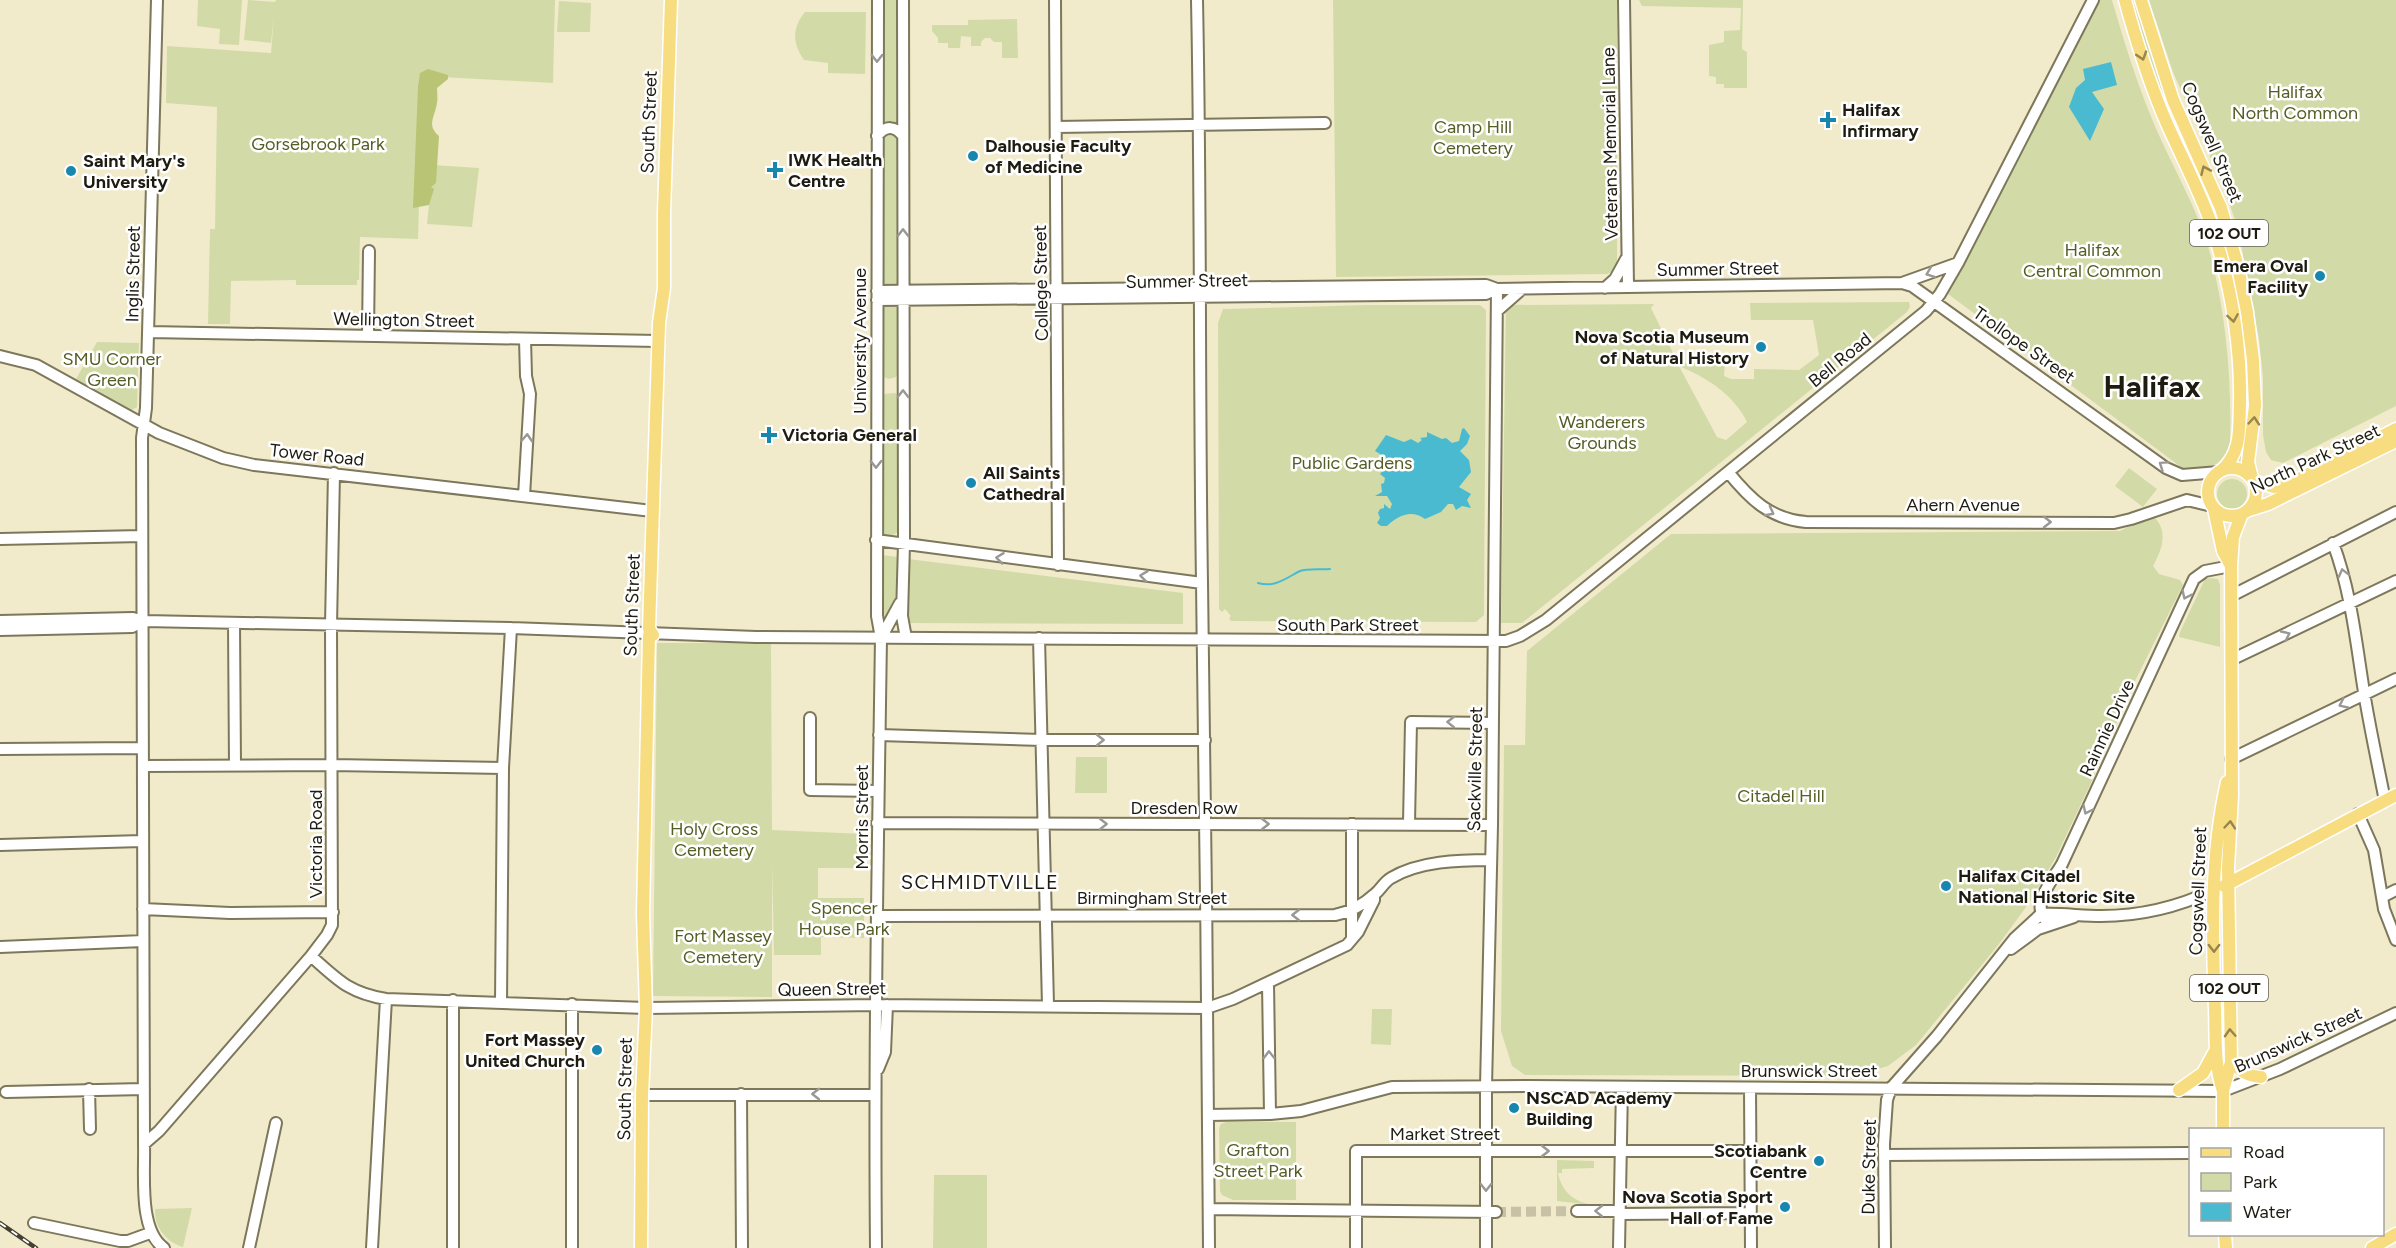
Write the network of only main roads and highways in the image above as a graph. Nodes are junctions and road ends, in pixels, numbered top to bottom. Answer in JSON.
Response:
{"nodes":[{"id":1,"x":671,"y":0,"type":"edge"},
{"id":2,"x":2125,"y":0,"type":"edge"},
{"id":3,"x":2141,"y":0,"type":"edge"},
{"id":4,"x":2396,"y":429,"type":"edge"},
{"id":5,"x":2396,"y":441,"type":"edge"},
{"id":6,"x":2220,"y":471,"type":"junction"},
{"id":7,"x":2254,"y":480,"type":"junction"},
{"id":8,"x":2213,"y":507,"type":"junction"},
{"id":9,"x":2245,"y":513,"type":"junction"},
{"id":10,"x":2231,"y":566,"type":"junction"},
{"id":11,"x":2230,"y":762,"type":"junction"},
{"id":12,"x":2390,"y":798,"type":"edge"},
{"id":13,"x":2228,"y":883,"type":"junction"},
{"id":14,"x":2214,"y":890,"type":"junction"},
{"id":15,"x":2216,"y":1047,"type":"junction"},
{"id":16,"x":2231,"y":1062,"type":"junction"},
{"id":17,"x":2261,"y":1077,"type":"road end"},
{"id":18,"x":2179,"y":1090,"type":"road end"},
{"id":19,"x":2223,"y":1090,"type":"junction"},
{"id":20,"x":2223,"y":1128,"type":"edge"},
{"id":21,"x":2396,"y":1234,"type":"edge"},
{"id":22,"x":641,"y":1248,"type":"edge"},
{"id":23,"x":2372,"y":1248,"type":"edge"}],
"edges":[{"from":1,"to":22,"type":"main road","name":"South Street"},
{"from":2,"to":6,"type":"main road","name":"Cogswell Street","one_way":true},
{"from":7,"to":3,"type":"main road","name":"Cogswell Street","number":"102 OUT","one_way":true},
{"from":4,"to":7,"type":"main road","name":"North Park Street"},
{"from":5,"to":9,"type":"main road","name":"North Park Street"},
{"from":6,"to":7,"type":"main road"},
{"from":6,"to":8,"type":"main road"},
{"from":7,"to":9,"type":"main road","number":"102 OUT"},
{"from":8,"to":9,"type":"main road"},
{"from":8,"to":10,"type":"main road","name":"Cogswell Street"},
{"from":9,"to":10,"type":"main road","name":"Cogswell Street","number":"102 OUT"},
{"from":10,"to":11,"type":"main road","name":"Cogswell Street","number":"102 OUT"},
{"from":13,"to":11,"type":"main road","name":"Cogswell Street","number":"102 OUT","one_way":true},
{"from":11,"to":14,"type":"main road","name":"Cogswell Street"},
{"from":12,"to":13,"type":"main road"},
{"from":13,"to":14,"type":"main road"},
{"from":16,"to":13,"type":"main road","name":"Cogswell Street","number":"102 OUT","one_way":true},
{"from":14,"to":15,"type":"main road","name":"Cogswell Street","one_way":true},
{"from":15,"to":18,"type":"main road"},
{"from":15,"to":19,"type":"main road","name":"Cogswell Street"},
{"from":16,"to":17,"type":"main road"},
{"from":16,"to":19,"type":"main road","name":"Cogswell Street","number":"102 OUT"},
{"from":19,"to":20,"type":"main road","name":"Cogswell Street","number":"102 OUT"},
{"from":21,"to":23,"type":"main road"}]}
